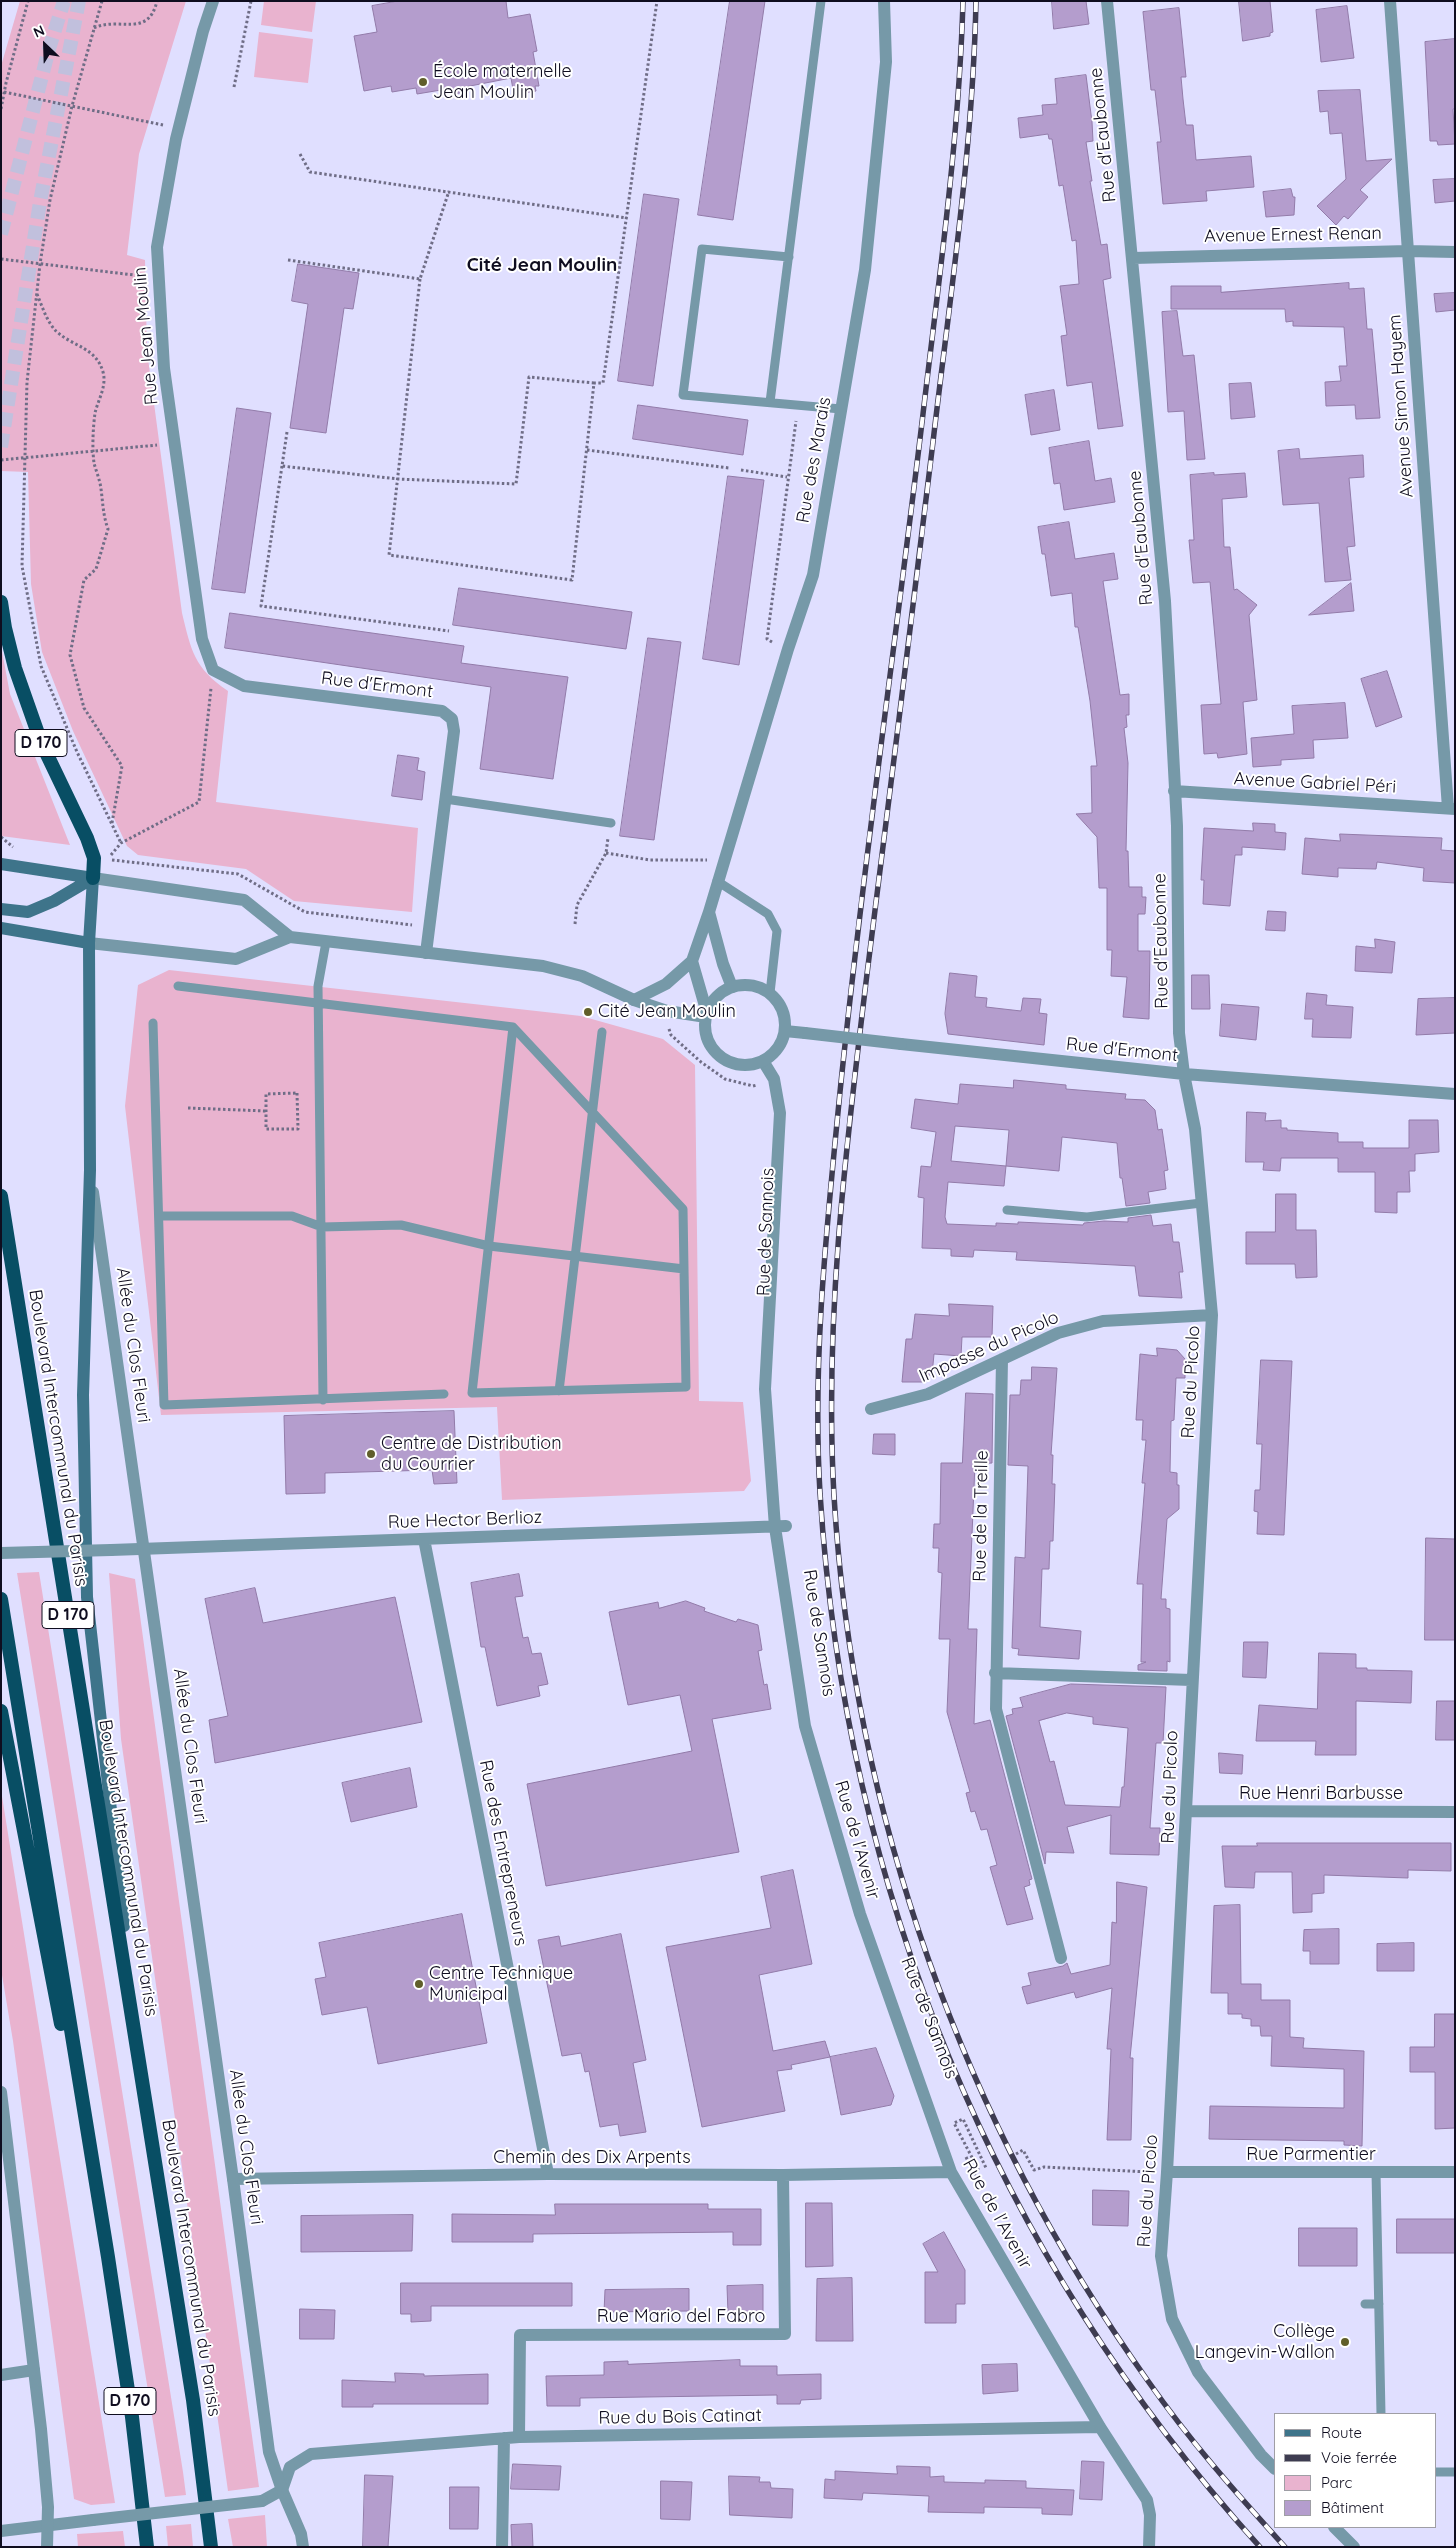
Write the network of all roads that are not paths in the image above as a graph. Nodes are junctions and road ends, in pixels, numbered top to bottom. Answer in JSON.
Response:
{"nodes":[{"id":1,"x":213,"y":1,"type":"edge"},
{"id":2,"x":821,"y":1,"type":"edge"},
{"id":3,"x":884,"y":1,"type":"edge"},
{"id":4,"x":1108,"y":1,"type":"edge"},
{"id":5,"x":1390,"y":1,"type":"edge"},
{"id":6,"x":1408,"y":250,"type":"junction"},
{"id":7,"x":1455,"y":252,"type":"edge"},
{"id":8,"x":789,"y":257,"type":"junction"},
{"id":9,"x":1133,"y":258,"type":"junction"},
{"id":10,"x":770,"y":402,"type":"junction"},
{"id":11,"x":841,"y":409,"type":"junction"},
{"id":12,"x":1,"y":602,"type":"edge"},
{"id":13,"x":213,"y":670,"type":"joint"},
{"id":14,"x":1174,"y":792,"type":"junction"},
{"id":15,"x":445,"y":799,"type":"junction"},
{"id":16,"x":1451,"y":809,"type":"edge"},
{"id":17,"x":611,"y":823,"type":"road end"},
{"id":18,"x":1,"y":864,"type":"edge"},
{"id":19,"x":93,"y":878,"type":"junction"},
{"id":20,"x":717,"y":881,"type":"junction"},
{"id":21,"x":1,"y":909,"type":"edge"},
{"id":22,"x":709,"y":912,"type":"junction"},
{"id":23,"x":1,"y":928,"type":"edge"},
{"id":24,"x":290,"y":937,"type":"junction"},
{"id":25,"x":88,"y":942,"type":"junction"},
{"id":26,"x":326,"y":942,"type":"junction"},
{"id":27,"x":426,"y":953,"type":"junction"},
{"id":28,"x":692,"y":961,"type":"junction"},
{"id":29,"x":178,"y":986,"type":"dead end"},
{"id":30,"x":732,"y":987,"type":"junction"},
{"id":31,"x":770,"y":993,"type":"junction"},
{"id":32,"x":634,"y":1000,"type":"junction"},
{"id":33,"x":318,"y":1003,"type":"junction"},
{"id":34,"x":706,"y":1015,"type":"junction"},
{"id":35,"x":153,"y":1024,"type":"dead end"},
{"id":36,"x":512,"y":1027,"type":"junction"},
{"id":37,"x":785,"y":1031,"type":"junction"},
{"id":38,"x":602,"y":1032,"type":"dead end"},
{"id":39,"x":763,"y":1061,"type":"junction"},
{"id":40,"x":1184,"y":1074,"type":"junction"},
{"id":41,"x":1455,"y":1094,"type":"edge"},
{"id":42,"x":593,"y":1113,"type":"junction"},
{"id":43,"x":90,"y":1170,"type":"junction"},
{"id":44,"x":1,"y":1196,"type":"edge"},
{"id":45,"x":1201,"y":1203,"type":"junction"},
{"id":46,"x":1008,"y":1210,"type":"dead end"},
{"id":47,"x":158,"y":1216,"type":"junction"},
{"id":48,"x":322,"y":1226,"type":"junction"},
{"id":49,"x":489,"y":1246,"type":"junction"},
{"id":50,"x":575,"y":1256,"type":"junction"},
{"id":51,"x":684,"y":1269,"type":"junction"},
{"id":52,"x":1212,"y":1314,"type":"junction"},
{"id":53,"x":1002,"y":1359,"type":"junction"},
{"id":54,"x":558,"y":1391,"type":"junction"},
{"id":55,"x":444,"y":1394,"type":"dead end"},
{"id":56,"x":323,"y":1400,"type":"junction"},
{"id":57,"x":871,"y":1409,"type":"dead end"},
{"id":58,"x":780,"y":1527,"type":"junction"},
{"id":59,"x":424,"y":1539,"type":"junction"},
{"id":60,"x":145,"y":1549,"type":"junction"},
{"id":61,"x":1,"y":1553,"type":"edge"},
{"id":62,"x":1,"y":1599,"type":"edge"},
{"id":63,"x":995,"y":1673,"type":"junction"},
{"id":64,"x":1191,"y":1680,"type":"junction"},
{"id":65,"x":1,"y":1711,"type":"edge"},
{"id":66,"x":1187,"y":1811,"type":"junction"},
{"id":67,"x":1455,"y":1812,"type":"edge"},
{"id":68,"x":1061,"y":1958,"type":"dead end"},
{"id":69,"x":136,"y":2035,"type":"junction"},
{"id":70,"x":1,"y":2092,"type":"edge"},
{"id":71,"x":951,"y":2172,"type":"junction"},
{"id":72,"x":1167,"y":2172,"type":"junction"},
{"id":73,"x":1376,"y":2172,"type":"junction"},
{"id":74,"x":1455,"y":2172,"type":"edge"},
{"id":75,"x":548,"y":2174,"type":"junction"},
{"id":76,"x":783,"y":2176,"type":"junction"},
{"id":77,"x":233,"y":2179,"type":"junction"},
{"id":78,"x":108,"y":2257,"type":"junction"},
{"id":79,"x":1365,"y":2304,"type":"dead end"},
{"id":80,"x":1379,"y":2304,"type":"junction"},
{"id":81,"x":34,"y":2370,"type":"junction"},
{"id":82,"x":1,"y":2375,"type":"edge"},
{"id":83,"x":1381,"y":2413,"type":"edge"},
{"id":84,"x":1100,"y":2427,"type":"junction"},
{"id":85,"x":520,"y":2437,"type":"junction"},
{"id":86,"x":504,"y":2438,"type":"junction"},
{"id":87,"x":1274,"y":2468,"type":"edge"},
{"id":88,"x":1436,"y":2472,"type":"edge"},
{"id":89,"x":1455,"y":2472,"type":"edge"},
{"id":90,"x":282,"y":2490,"type":"junction"},
{"id":91,"x":46,"y":2526,"type":"junction"},
{"id":92,"x":1335,"y":2528,"type":"edge"},
{"id":93,"x":1,"y":2531,"type":"edge"},
{"id":94,"x":47,"y":2547,"type":"edge"},
{"id":95,"x":147,"y":2547,"type":"edge"},
{"id":96,"x":211,"y":2547,"type":"edge"},
{"id":97,"x":303,"y":2547,"type":"edge"},
{"id":98,"x":502,"y":2547,"type":"edge"},
{"id":99,"x":1149,"y":2547,"type":"edge"},
{"id":100,"x":1354,"y":2547,"type":"edge"}],
"edges":[{"from":1,"to":13,"type":"street","name":"Rue Jean Moulin"},
{"from":2,"to":8,"type":"lane"},
{"from":3,"to":11,"type":"street","name":"Rue des Marais"},
{"from":4,"to":9,"type":"street","name":"Rue d'Eaubonne"},
{"from":5,"to":6,"type":"street","name":"Avenue Simon Hayem"},
{"from":6,"to":7,"type":"street","name":"Avenue Ernest Renan"},
{"from":6,"to":9,"type":"street","name":"Avenue Ernest Renan"},
{"from":6,"to":16,"type":"street","name":"Avenue Simon Hayem"},
{"from":8,"to":10,"type":"lane"},
{"from":8,"to":10,"type":"lane"},
{"from":9,"to":14,"type":"street","name":"Rue d'Eaubonne"},
{"from":10,"to":11,"type":"lane"},
{"from":11,"to":20,"type":"street","name":"Rue des Marais"},
{"from":12,"to":19,"type":"highway","number":"D 170"},
{"from":13,"to":15,"type":"street","name":"Rue d'Ermont"},
{"from":14,"to":16,"type":"street","name":"Avenue Gabriel Péri"},
{"from":14,"to":40,"type":"street","name":"Rue d'Eaubonne"},
{"from":15,"to":17,"type":"lane"},
{"from":15,"to":27,"type":"street","name":"Rue d'Ermont"},
{"from":18,"to":19,"type":"main road"},
{"from":19,"to":21,"type":"main road"},
{"from":19,"to":24,"type":"street"},
{"from":19,"to":25,"type":"main road","name":"Allée du Clos Fleuri"},
{"from":20,"to":22,"type":"street","name":"Rue des Marais"},
{"from":20,"to":31,"type":"lane"},
{"from":22,"to":28,"type":"street","name":"Rue des Marais"},
{"from":22,"to":30,"type":"street","name":"Rue des Marais"},
{"from":23,"to":25,"type":"main road"},
{"from":24,"to":25,"type":"street"},
{"from":24,"to":26,"type":"street"},
{"from":25,"to":43,"type":"main road","name":"Allée du Clos Fleuri"},
{"from":26,"to":27,"type":"street"},
{"from":26,"to":33,"type":"lane"},
{"from":27,"to":32,"type":"street"},
{"from":28,"to":32,"type":"street","name":"Rue des Marais"},
{"from":28,"to":34,"type":"street"},
{"from":29,"to":33,"type":"lane"},
{"from":30,"to":31,"type":"street"},
{"from":30,"to":34,"type":"street"},
{"from":31,"to":37,"type":"street"},
{"from":32,"to":34,"type":"street"},
{"from":33,"to":36,"type":"lane"},
{"from":33,"to":48,"type":"lane"},
{"from":34,"to":39,"type":"street"},
{"from":35,"to":47,"type":"lane"},
{"from":36,"to":42,"type":"lane"},
{"from":36,"to":49,"type":"lane"},
{"from":37,"to":39,"type":"street"},
{"from":37,"to":40,"type":"street","name":"Rue d'Ermont","bridge":true},
{"from":38,"to":42,"type":"lane"},
{"from":39,"to":58,"type":"street","name":"Rue de Sannois"},
{"from":40,"to":41,"type":"street","name":"Rue d'Ermont"},
{"from":40,"to":45,"type":"street","name":"Rue du Picolo"},
{"from":42,"to":50,"type":"lane"},
{"from":42,"to":51,"type":"lane"},
{"from":43,"to":60,"type":"street","name":"Allée du Clos Fleuri"},
{"from":43,"to":69,"type":"main road"},
{"from":44,"to":69,"type":"highway","name":"Boulevard Intercommunal du Parisis","number":"D 170"},
{"from":45,"to":46,"type":"lane"},
{"from":45,"to":52,"type":"street","name":"Rue du Picolo"},
{"from":47,"to":48,"type":"lane"},
{"from":47,"to":56,"type":"lane"},
{"from":48,"to":49,"type":"lane"},
{"from":48,"to":56,"type":"lane"},
{"from":49,"to":50,"type":"lane"},
{"from":49,"to":54,"type":"lane"},
{"from":50,"to":51,"type":"lane"},
{"from":50,"to":54,"type":"lane"},
{"from":51,"to":54,"type":"lane"},
{"from":52,"to":53,"type":"street","name":"Impasse du Picolo"},
{"from":52,"to":64,"type":"street","name":"Rue du Picolo"},
{"from":53,"to":57,"type":"street","name":"Impasse du Picolo"},
{"from":53,"to":63,"type":"street","name":"Rue de la Treille"},
{"from":55,"to":56,"type":"lane"},
{"from":58,"to":59,"type":"street","name":"Rue Hector Berlioz"},
{"from":58,"to":71,"type":"street","name":"Rue de l'Avenir"},
{"from":59,"to":60,"type":"street","name":"Rue Hector Berlioz"},
{"from":59,"to":75,"type":"street","name":"Rue des Entrepreneurs"},
{"from":60,"to":61,"type":"street","bridge":true},
{"from":60,"to":77,"type":"street","name":"Allée du Clos Fleuri"},
{"from":62,"to":78,"type":"highway","number":"D 170"},
{"from":63,"to":64,"type":"street"},
{"from":63,"to":68,"type":"street","name":"Rue de la Treille"},
{"from":64,"to":66,"type":"street","name":"Rue du Picolo"},
{"from":65,"to":78,"type":"highway"},
{"from":66,"to":67,"type":"street","name":"Rue Henri Barbusse"},
{"from":66,"to":72,"type":"street","name":"Rue du Picolo"},
{"from":69,"to":96,"type":"highway","name":"Boulevard Intercommunal du Parisis","number":"D 170"},
{"from":70,"to":81,"type":"street"},
{"from":71,"to":76,"type":"street","name":"Chemin des Dix Arpents"},
{"from":71,"to":84,"type":"street","name":"Rue de l'Avenir"},
{"from":72,"to":73,"type":"street","name":"Rue Parmentier"},
{"from":72,"to":87,"type":"street","name":"Rue du Picolo"},
{"from":73,"to":74,"type":"street","name":"Rue Parmentier"},
{"from":73,"to":80,"type":"lane"},
{"from":75,"to":76,"type":"street","name":"Chemin des Dix Arpents"},
{"from":75,"to":77,"type":"street","name":"Chemin des Dix Arpents"},
{"from":76,"to":85,"type":"street","name":"Rue Mario del Fabro"},
{"from":77,"to":90,"type":"street","name":"Allée du Clos Fleuri"},
{"from":78,"to":95,"type":"highway","number":"D 170"},
{"from":79,"to":80,"type":"lane"},
{"from":80,"to":83,"type":"lane"},
{"from":81,"to":82,"type":"street"},
{"from":81,"to":91,"type":"street"},
{"from":84,"to":85,"type":"street","name":"Rue du Bois Catinat"},
{"from":84,"to":99,"type":"street","name":"Rue de l'Avenir"},
{"from":85,"to":86,"type":"street","name":"Rue du Bois Catinat"},
{"from":86,"to":90,"type":"street","name":"Rue du Bois Catinat"},
{"from":86,"to":98,"type":"street"},
{"from":88,"to":89,"type":"lane"},
{"from":90,"to":91,"type":"street","bridge":true},
{"from":90,"to":97,"type":"street","name":"Allée du Clos Fleuri"},
{"from":91,"to":93,"type":"street"},
{"from":91,"to":94,"type":"street"},
{"from":92,"to":100,"type":"street"}]}
